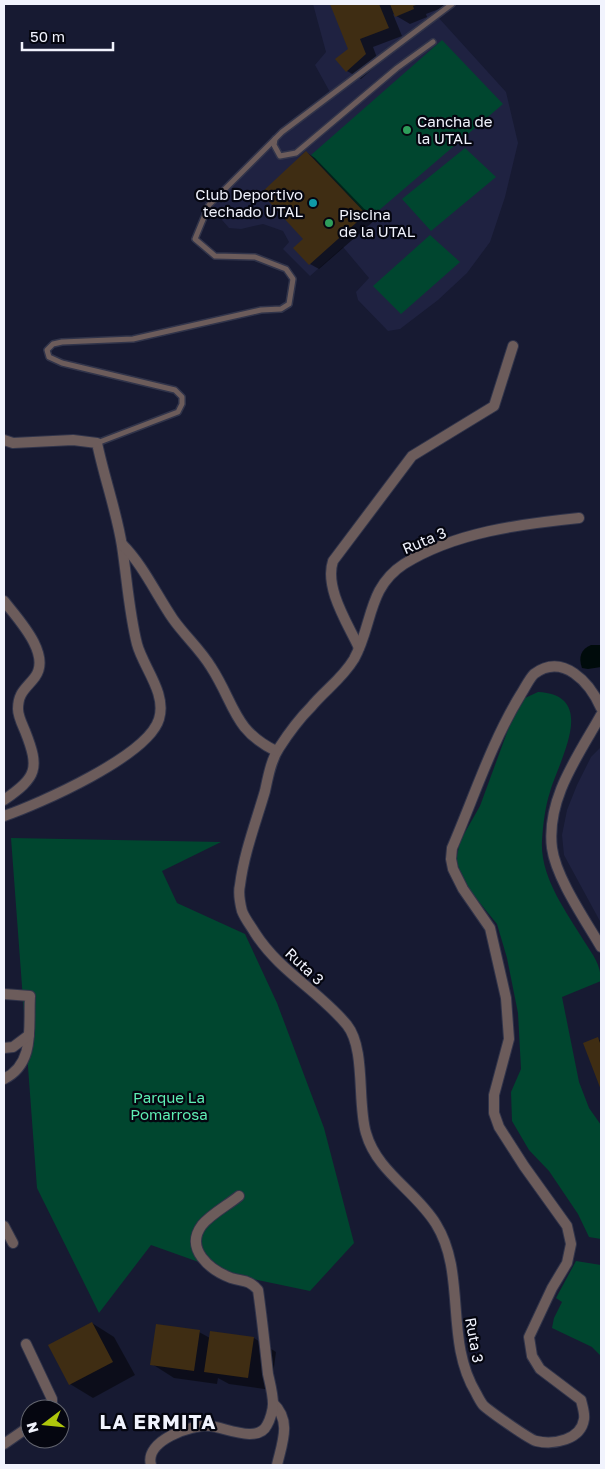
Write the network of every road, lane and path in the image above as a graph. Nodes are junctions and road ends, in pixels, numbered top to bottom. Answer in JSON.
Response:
{"nodes":[{"id":1,"x":452,"y":4,"type":"edge"},
{"id":2,"x":433,"y":42,"type":"dead end"},
{"id":3,"x":276,"y":138,"type":"junction"},
{"id":4,"x":513,"y":346,"type":"dead end"},
{"id":5,"x":4,"y":440,"type":"edge"},
{"id":6,"x":97,"y":443,"type":"junction"},
{"id":7,"x":579,"y":518,"type":"dead end"},
{"id":8,"x":122,"y":544,"type":"junction"},
{"id":9,"x":4,"y":601,"type":"edge"},
{"id":10,"x":359,"y":648,"type":"junction"},
{"id":11,"x":601,"y":708,"type":"edge"},
{"id":12,"x":601,"y":715,"type":"edge"},
{"id":13,"x":276,"y":751,"type":"junction"},
{"id":14,"x":4,"y":800,"type":"edge"},
{"id":15,"x":4,"y":816,"type":"edge"},
{"id":16,"x":601,"y":948,"type":"edge"},
{"id":17,"x":4,"y":994,"type":"edge"},
{"id":18,"x":29,"y":1035,"type":"junction"},
{"id":19,"x":4,"y":1048,"type":"edge"},
{"id":20,"x":4,"y":1079,"type":"edge"},
{"id":21,"x":240,"y":1196,"type":"dead end"},
{"id":22,"x":4,"y":1227,"type":"edge"},
{"id":23,"x":13,"y":1243,"type":"dead end"},
{"id":24,"x":26,"y":1344,"type":"dead end"},
{"id":25,"x":52,"y":1399,"type":"edge"},
{"id":26,"x":273,"y":1403,"type":"junction"},
{"id":27,"x":20,"y":1433,"type":"edge"},
{"id":28,"x":4,"y":1444,"type":"edge"},
{"id":29,"x":150,"y":1465,"type":"edge"},
{"id":30,"x":277,"y":1465,"type":"edge"}],
"edges":[{"from":1,"to":3,"type":"lane"},
{"from":2,"to":3,"type":"lane"},
{"from":3,"to":6,"type":"lane"},
{"from":4,"to":10,"type":"street"},
{"from":5,"to":6,"type":"street"},
{"from":6,"to":8,"type":"street"},
{"from":7,"to":10,"type":"street","name":"Ruta 3"},
{"from":8,"to":13,"type":"street"},
{"from":8,"to":15,"type":"street"},
{"from":9,"to":14,"type":"street"},
{"from":10,"to":13,"type":"street","name":"Ruta 3"},
{"from":11,"to":13,"type":"street","name":"Ruta 3"},
{"from":12,"to":16,"type":"street"},
{"from":17,"to":18,"type":"street"},
{"from":18,"to":19,"type":"street"},
{"from":18,"to":20,"type":"street"},
{"from":21,"to":26,"type":"street"},
{"from":22,"to":23,"type":"street"},
{"from":24,"to":25,"type":"street"},
{"from":26,"to":29,"type":"street"},
{"from":26,"to":30,"type":"street"},
{"from":27,"to":28,"type":"street"}]}
